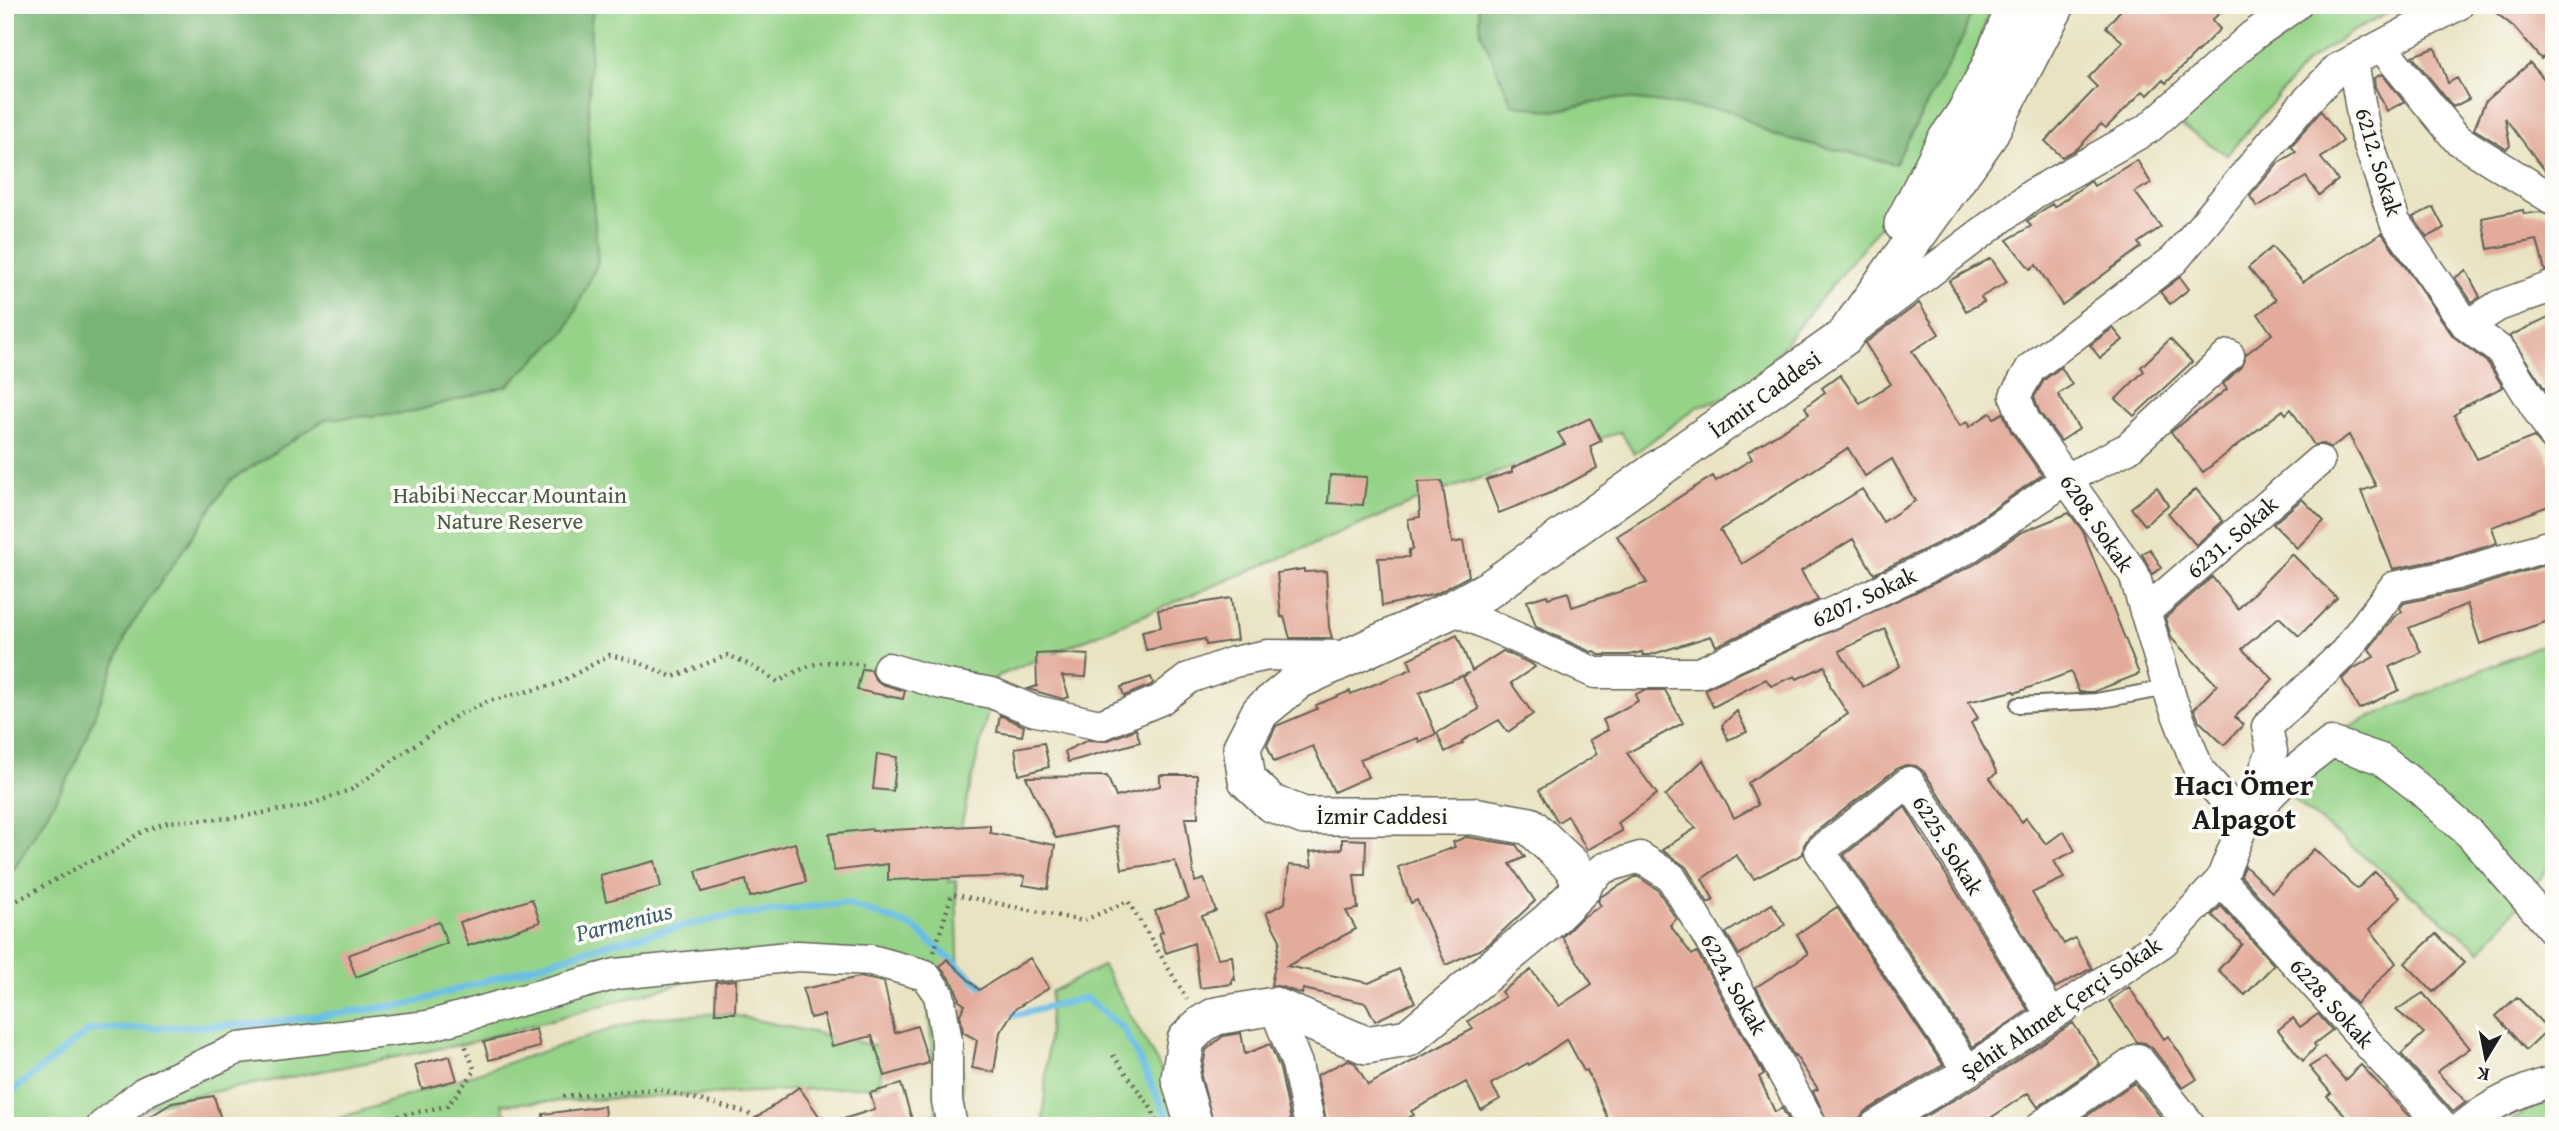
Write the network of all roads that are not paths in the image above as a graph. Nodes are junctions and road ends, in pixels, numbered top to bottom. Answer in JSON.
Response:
{"nodes":[{"id":1,"x":2016,"y":5,"type":"edge"},
{"id":2,"x":2056,"y":5,"type":"edge"},
{"id":3,"x":2296,"y":5,"type":"edge"},
{"id":4,"x":2458,"y":5,"type":"edge"},
{"id":5,"x":2381,"y":46,"type":"junction"},
{"id":6,"x":2353,"y":61,"type":"junction"},
{"id":7,"x":2554,"y":200,"type":"edge"},
{"id":8,"x":2554,"y":286,"type":"edge"},
{"id":9,"x":2467,"y":326,"type":"junction"},
{"id":10,"x":1844,"y":337,"type":"junction"},
{"id":11,"x":2229,"y":355,"type":"dead end"},
{"id":12,"x":2554,"y":436,"type":"edge"},
{"id":13,"x":2319,"y":461,"type":"dead end"},
{"id":14,"x":2068,"y":478,"type":"junction"},
{"id":15,"x":2554,"y":544,"type":"edge"},
{"id":16,"x":1453,"y":609,"type":"junction"},
{"id":17,"x":2145,"y":612,"type":"junction"},
{"id":18,"x":1351,"y":656,"type":"junction"},
{"id":19,"x":888,"y":668,"type":"road end"},
{"id":20,"x":2168,"y":688,"type":"junction"},
{"id":21,"x":2018,"y":705,"type":"dead end"},
{"id":22,"x":2244,"y":821,"type":"junction"},
{"id":23,"x":2221,"y":880,"type":"junction"},
{"id":24,"x":1583,"y":887,"type":"junction"},
{"id":25,"x":2554,"y":931,"type":"edge"},
{"id":26,"x":1274,"y":1006,"type":"junction"},
{"id":27,"x":2051,"y":1015,"type":"junction"},
{"id":28,"x":1968,"y":1071,"type":"junction"},
{"id":29,"x":2554,"y":1081,"type":"edge"},
{"id":30,"x":102,"y":1126,"type":"edge"},
{"id":31,"x":952,"y":1126,"type":"edge"},
{"id":32,"x":1194,"y":1126,"type":"edge"},
{"id":33,"x":1310,"y":1126,"type":"edge"},
{"id":34,"x":1812,"y":1126,"type":"edge"},
{"id":35,"x":1875,"y":1126,"type":"edge"},
{"id":36,"x":2040,"y":1126,"type":"edge"},
{"id":37,"x":2190,"y":1126,"type":"edge"},
{"id":38,"x":2442,"y":1126,"type":"edge"},
{"id":39,"x":2465,"y":1126,"type":"edge"}],
"edges":[{"from":1,"to":10,"type":"street","name":"İzmir Caddesi"},
{"from":2,"to":10,"type":"street","name":"İzmir Caddesi"},
{"from":3,"to":10,"type":"street"},
{"from":4,"to":5,"type":"street","name":"6208. Sokak"},
{"from":5,"to":6,"type":"street","name":"6208. Sokak"},
{"from":5,"to":7,"type":"street"},
{"from":6,"to":9,"type":"street","name":"6212. Sokak"},
{"from":6,"to":14,"type":"street","name":"6208. Sokak"},
{"from":8,"to":9,"type":"street"},
{"from":9,"to":12,"type":"street","name":"6212. Sokak"},
{"from":10,"to":16,"type":"street","name":"İzmir Caddesi"},
{"from":11,"to":14,"type":"street","name":"6207. Sokak"},
{"from":13,"to":17,"type":"street","name":"6231. Sokak"},
{"from":14,"to":16,"type":"street","name":"6207. Sokak"},
{"from":14,"to":17,"type":"street","name":"6208. Sokak"},
{"from":15,"to":22,"type":"street","name":"Şehit Ahmet Çerçi Sokak"},
{"from":16,"to":18,"type":"street","name":"İzmir Caddesi"},
{"from":17,"to":20,"type":"street","name":"6208. Sokak"},
{"from":18,"to":19,"type":"street"},
{"from":18,"to":24,"type":"street","name":"İzmir Caddesi"},
{"from":20,"to":21,"type":"lane"},
{"from":20,"to":22,"type":"street","name":"6208. Sokak"},
{"from":22,"to":23,"type":"street","name":"Şehit Ahmet Çerçi Sokak"},
{"from":22,"to":25,"type":"street"},
{"from":23,"to":27,"type":"street","name":"Şehit Ahmet Çerçi Sokak"},
{"from":23,"to":38,"type":"street","name":"6228. Sokak"},
{"from":24,"to":26,"type":"street"},
{"from":24,"to":34,"type":"street","name":"6224. Sokak"},
{"from":26,"to":32,"type":"street"},
{"from":26,"to":33,"type":"street"},
{"from":27,"to":28,"type":"street","name":"Şehit Ahmet Çerçi Sokak"},
{"from":27,"to":28,"type":"street","name":"6225. Sokak"},
{"from":28,"to":35,"type":"street","name":"Şehit Ahmet Çerçi Sokak"},
{"from":29,"to":39,"type":"street"},
{"from":30,"to":31,"type":"street"},
{"from":36,"to":37,"type":"street"}]}
